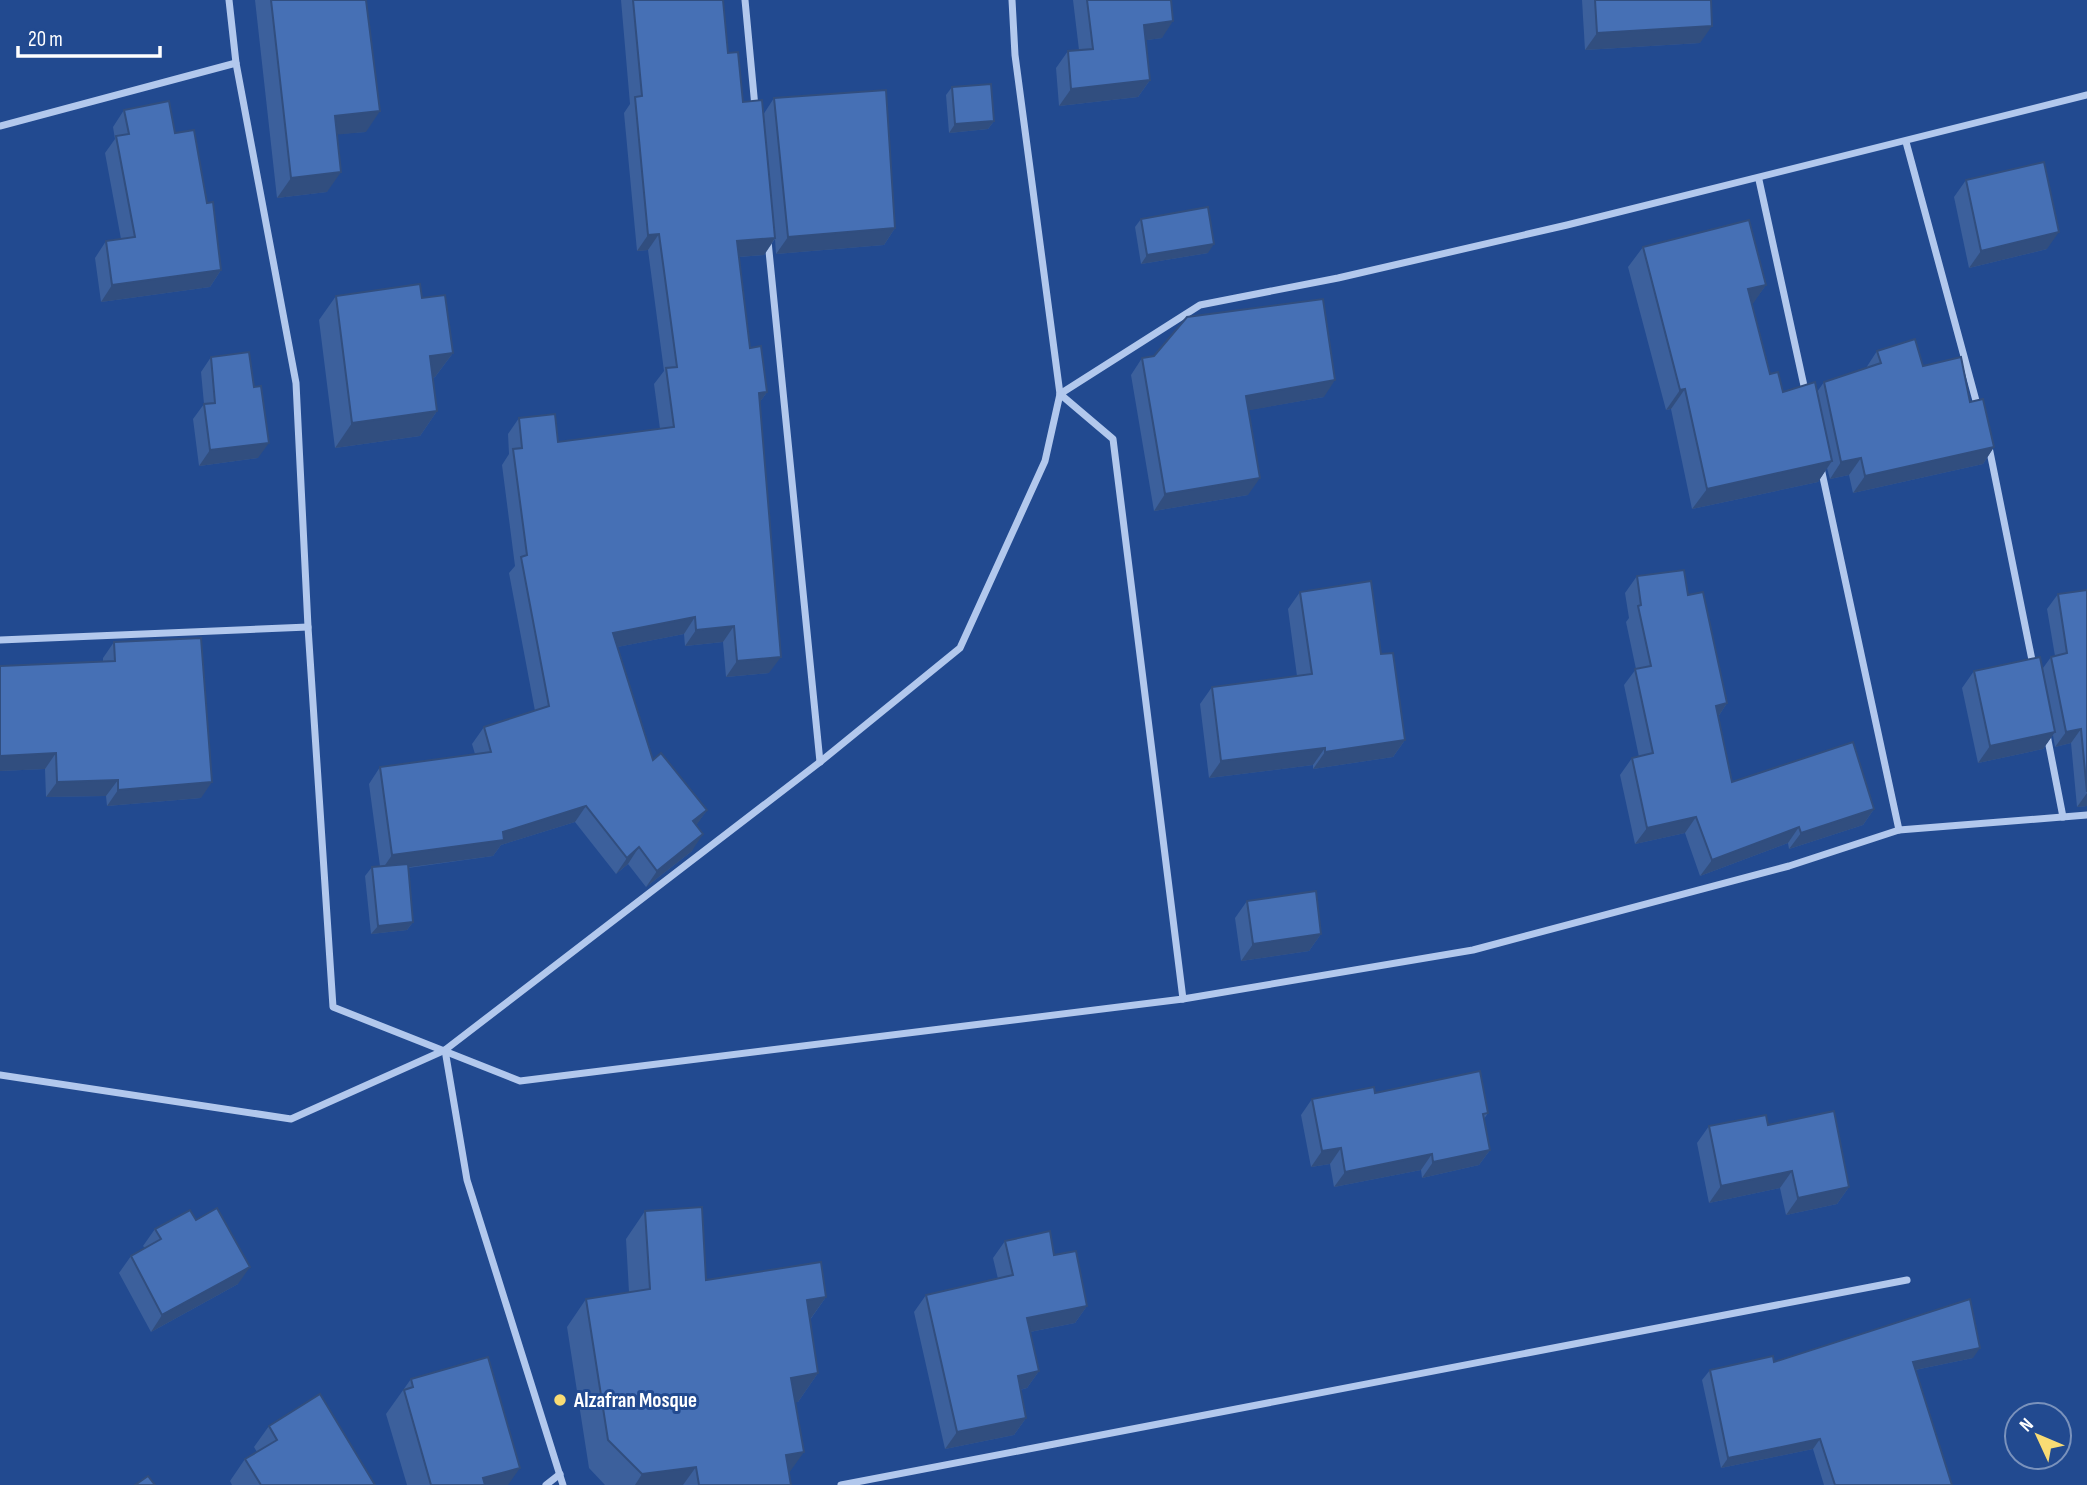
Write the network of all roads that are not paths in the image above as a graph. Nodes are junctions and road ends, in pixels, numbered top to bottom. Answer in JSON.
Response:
{"nodes":[{"id":1,"x":229,"y":0,"type":"edge"},
{"id":2,"x":745,"y":0,"type":"edge"},
{"id":3,"x":1012,"y":0,"type":"edge"},
{"id":4,"x":236,"y":63,"type":"junction"},
{"id":5,"x":2087,"y":95,"type":"edge"},
{"id":6,"x":757,"y":121,"type":"edge"},
{"id":7,"x":0,"y":126,"type":"edge"},
{"id":8,"x":1906,"y":142,"type":"junction"},
{"id":9,"x":1759,"y":180,"type":"junction"},
{"id":10,"x":767,"y":229,"type":"edge"},
{"id":11,"x":1060,"y":394,"type":"junction"},
{"id":12,"x":1809,"y":410,"type":"edge"},
{"id":13,"x":1980,"y":416,"type":"edge"},
{"id":14,"x":1987,"y":442,"type":"edge"},
{"id":15,"x":1821,"y":464,"type":"edge"},
{"id":16,"x":308,"y":627,"type":"junction"},
{"id":17,"x":0,"y":640,"type":"edge"},
{"id":18,"x":2034,"y":669,"type":"edge"},
{"id":19,"x":2045,"y":723,"type":"edge"},
{"id":20,"x":820,"y":762,"type":"junction"},
{"id":21,"x":2087,"y":815,"type":"edge"},
{"id":22,"x":2063,"y":817,"type":"junction"},
{"id":23,"x":1899,"y":830,"type":"junction"},
{"id":24,"x":1183,"y":999,"type":"junction"},
{"id":25,"x":445,"y":1050,"type":"junction"},
{"id":26,"x":0,"y":1075,"type":"edge"},
{"id":27,"x":1907,"y":1280,"type":"dead end"},
{"id":28,"x":560,"y":1474,"type":"junction"},
{"id":29,"x":546,"y":1485,"type":"edge"},
{"id":30,"x":563,"y":1485,"type":"edge"},
{"id":31,"x":841,"y":1485,"type":"edge"}],
"edges":[{"from":1,"to":4,"type":"street"},
{"from":2,"to":6,"type":"street"},
{"from":3,"to":11,"type":"street"},
{"from":4,"to":7,"type":"street"},
{"from":4,"to":16,"type":"street"},
{"from":5,"to":8,"type":"street"},
{"from":8,"to":9,"type":"street"},
{"from":8,"to":13,"type":"street"},
{"from":9,"to":11,"type":"street"},
{"from":9,"to":12,"type":"street"},
{"from":10,"to":20,"type":"street"},
{"from":11,"to":20,"type":"street"},
{"from":11,"to":24,"type":"street"},
{"from":14,"to":18,"type":"street"},
{"from":15,"to":23,"type":"street"},
{"from":16,"to":17,"type":"street"},
{"from":16,"to":25,"type":"street"},
{"from":19,"to":22,"type":"street"},
{"from":20,"to":25,"type":"street"},
{"from":21,"to":22,"type":"street"},
{"from":22,"to":23,"type":"street"},
{"from":23,"to":24,"type":"street"},
{"from":24,"to":25,"type":"street"},
{"from":25,"to":26,"type":"street"},
{"from":25,"to":28,"type":"street"},
{"from":27,"to":31,"type":"street"},
{"from":28,"to":29,"type":"street"},
{"from":28,"to":30,"type":"street"}]}
